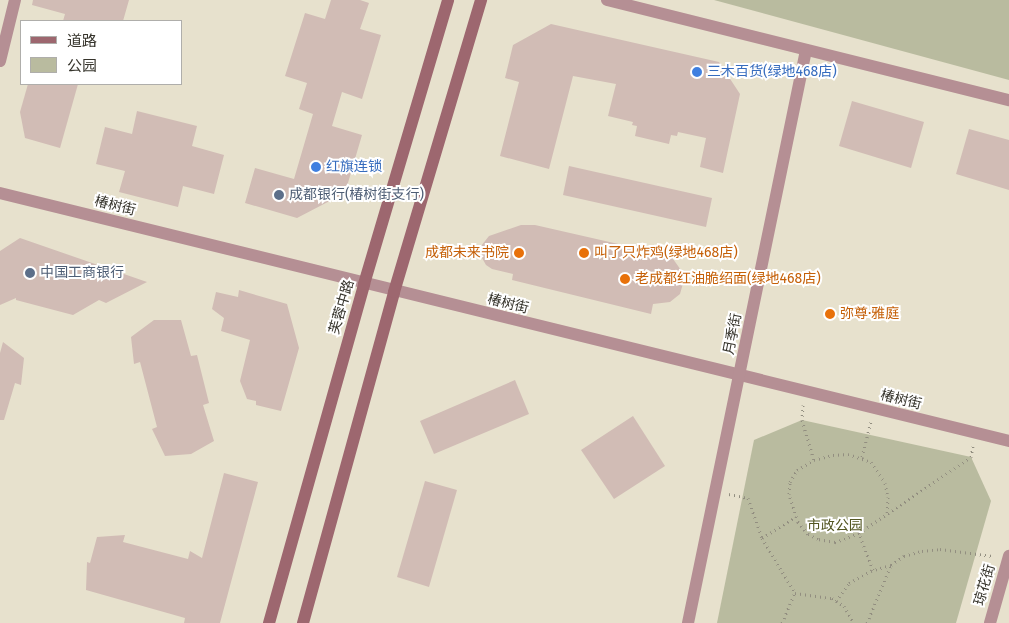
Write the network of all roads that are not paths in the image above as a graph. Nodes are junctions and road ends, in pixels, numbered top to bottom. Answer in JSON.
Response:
{"nodes":[{"id":1,"x":15,"y":0,"type":"edge"},
{"id":2,"x":448,"y":0,"type":"edge"},
{"id":3,"x":481,"y":0,"type":"edge"},
{"id":4,"x":607,"y":0,"type":"edge"},
{"id":5,"x":806,"y":50,"type":"junction"},
{"id":6,"x":0,"y":61,"type":"edge"},
{"id":7,"x":1009,"y":100,"type":"edge"},
{"id":8,"x":0,"y":193,"type":"edge"},
{"id":9,"x":364,"y":284,"type":"junction"},
{"id":10,"x":394,"y":292,"type":"junction"},
{"id":11,"x":740,"y":376,"type":"junction"},
{"id":12,"x":1009,"y":442,"type":"edge"},
{"id":13,"x":1009,"y":557,"type":"edge"},
{"id":14,"x":269,"y":623,"type":"edge"},
{"id":15,"x":304,"y":623,"type":"edge"},
{"id":16,"x":688,"y":623,"type":"edge"},
{"id":17,"x":990,"y":623,"type":"edge"}],
"edges":[{"from":1,"to":6,"type":"street"},
{"from":2,"to":9,"type":"main road","name":"芙蓉中路"},
{"from":3,"to":10,"type":"main road"},
{"from":4,"to":5,"type":"street"},
{"from":5,"to":7,"type":"street"},
{"from":5,"to":11,"type":"street","name":"月季街"},
{"from":8,"to":9,"type":"street","name":"椿树街"},
{"from":9,"to":10,"type":"street","name":"椿树街"},
{"from":9,"to":14,"type":"main road","name":"芙蓉中路"},
{"from":10,"to":11,"type":"street","name":"椿树街"},
{"from":10,"to":15,"type":"main road"},
{"from":11,"to":12,"type":"street","name":"椿树街"},
{"from":11,"to":16,"type":"street","name":"月季街"},
{"from":13,"to":17,"type":"street","name":"琼花街"}]}
